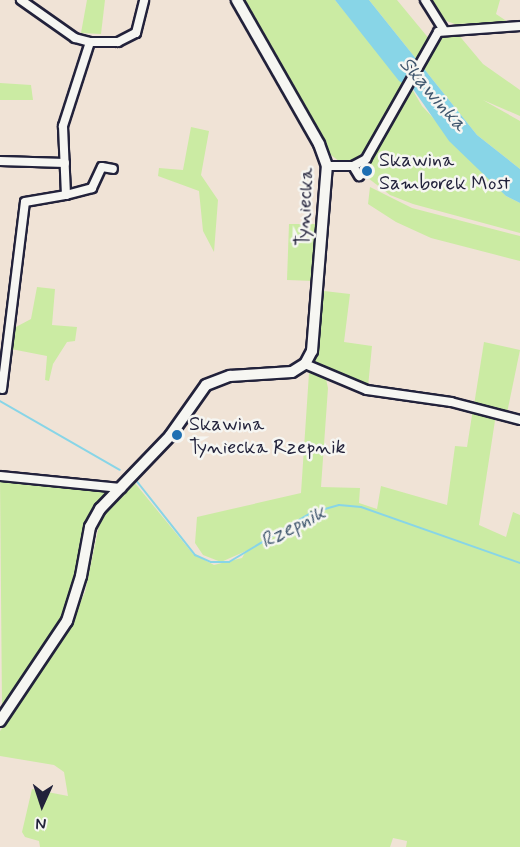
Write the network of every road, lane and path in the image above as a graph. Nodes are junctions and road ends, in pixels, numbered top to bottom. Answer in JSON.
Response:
{"nodes":[{"id":1,"x":21,"y":0,"type":"edge"},
{"id":2,"x":144,"y":0,"type":"edge"},
{"id":3,"x":237,"y":0,"type":"edge"},
{"id":4,"x":425,"y":0,"type":"edge"},
{"id":5,"x":520,"y":26,"type":"edge"},
{"id":6,"x":440,"y":31,"type":"junction"},
{"id":7,"x":90,"y":42,"type":"junction"},
{"id":8,"x":0,"y":161,"type":"edge"},
{"id":9,"x":65,"y":162,"type":"junction"},
{"id":10,"x":327,"y":166,"type":"junction"},
{"id":11,"x":353,"y":166,"type":"junction"},
{"id":12,"x":113,"y":170,"type":"dead end"},
{"id":13,"x":358,"y":176,"type":"dead end"},
{"id":14,"x":66,"y":195,"type":"junction"},
{"id":15,"x":305,"y":364,"type":"junction"},
{"id":16,"x":2,"y":389,"type":"dead end"},
{"id":17,"x":520,"y":420,"type":"edge"},
{"id":18,"x":0,"y":476,"type":"edge"},
{"id":19,"x":127,"y":481,"type":"junction"},
{"id":20,"x":0,"y":721,"type":"edge"}],
"edges":[{"from":1,"to":7,"type":"street"},
{"from":2,"to":7,"type":"street"},
{"from":3,"to":10,"type":"street","name":"Tyniecka"},
{"from":4,"to":6,"type":"street"},
{"from":5,"to":6,"type":"street"},
{"from":6,"to":11,"type":"street"},
{"from":7,"to":9,"type":"street"},
{"from":8,"to":9,"type":"street"},
{"from":9,"to":14,"type":"street"},
{"from":10,"to":11,"type":"street"},
{"from":10,"to":15,"type":"street","name":"Tyniecka"},
{"from":11,"to":13,"type":"street"},
{"from":12,"to":14,"type":"street"},
{"from":14,"to":16,"type":"street"},
{"from":15,"to":17,"type":"street"},
{"from":15,"to":19,"type":"street"},
{"from":18,"to":19,"type":"street"},
{"from":19,"to":20,"type":"street"}]}
